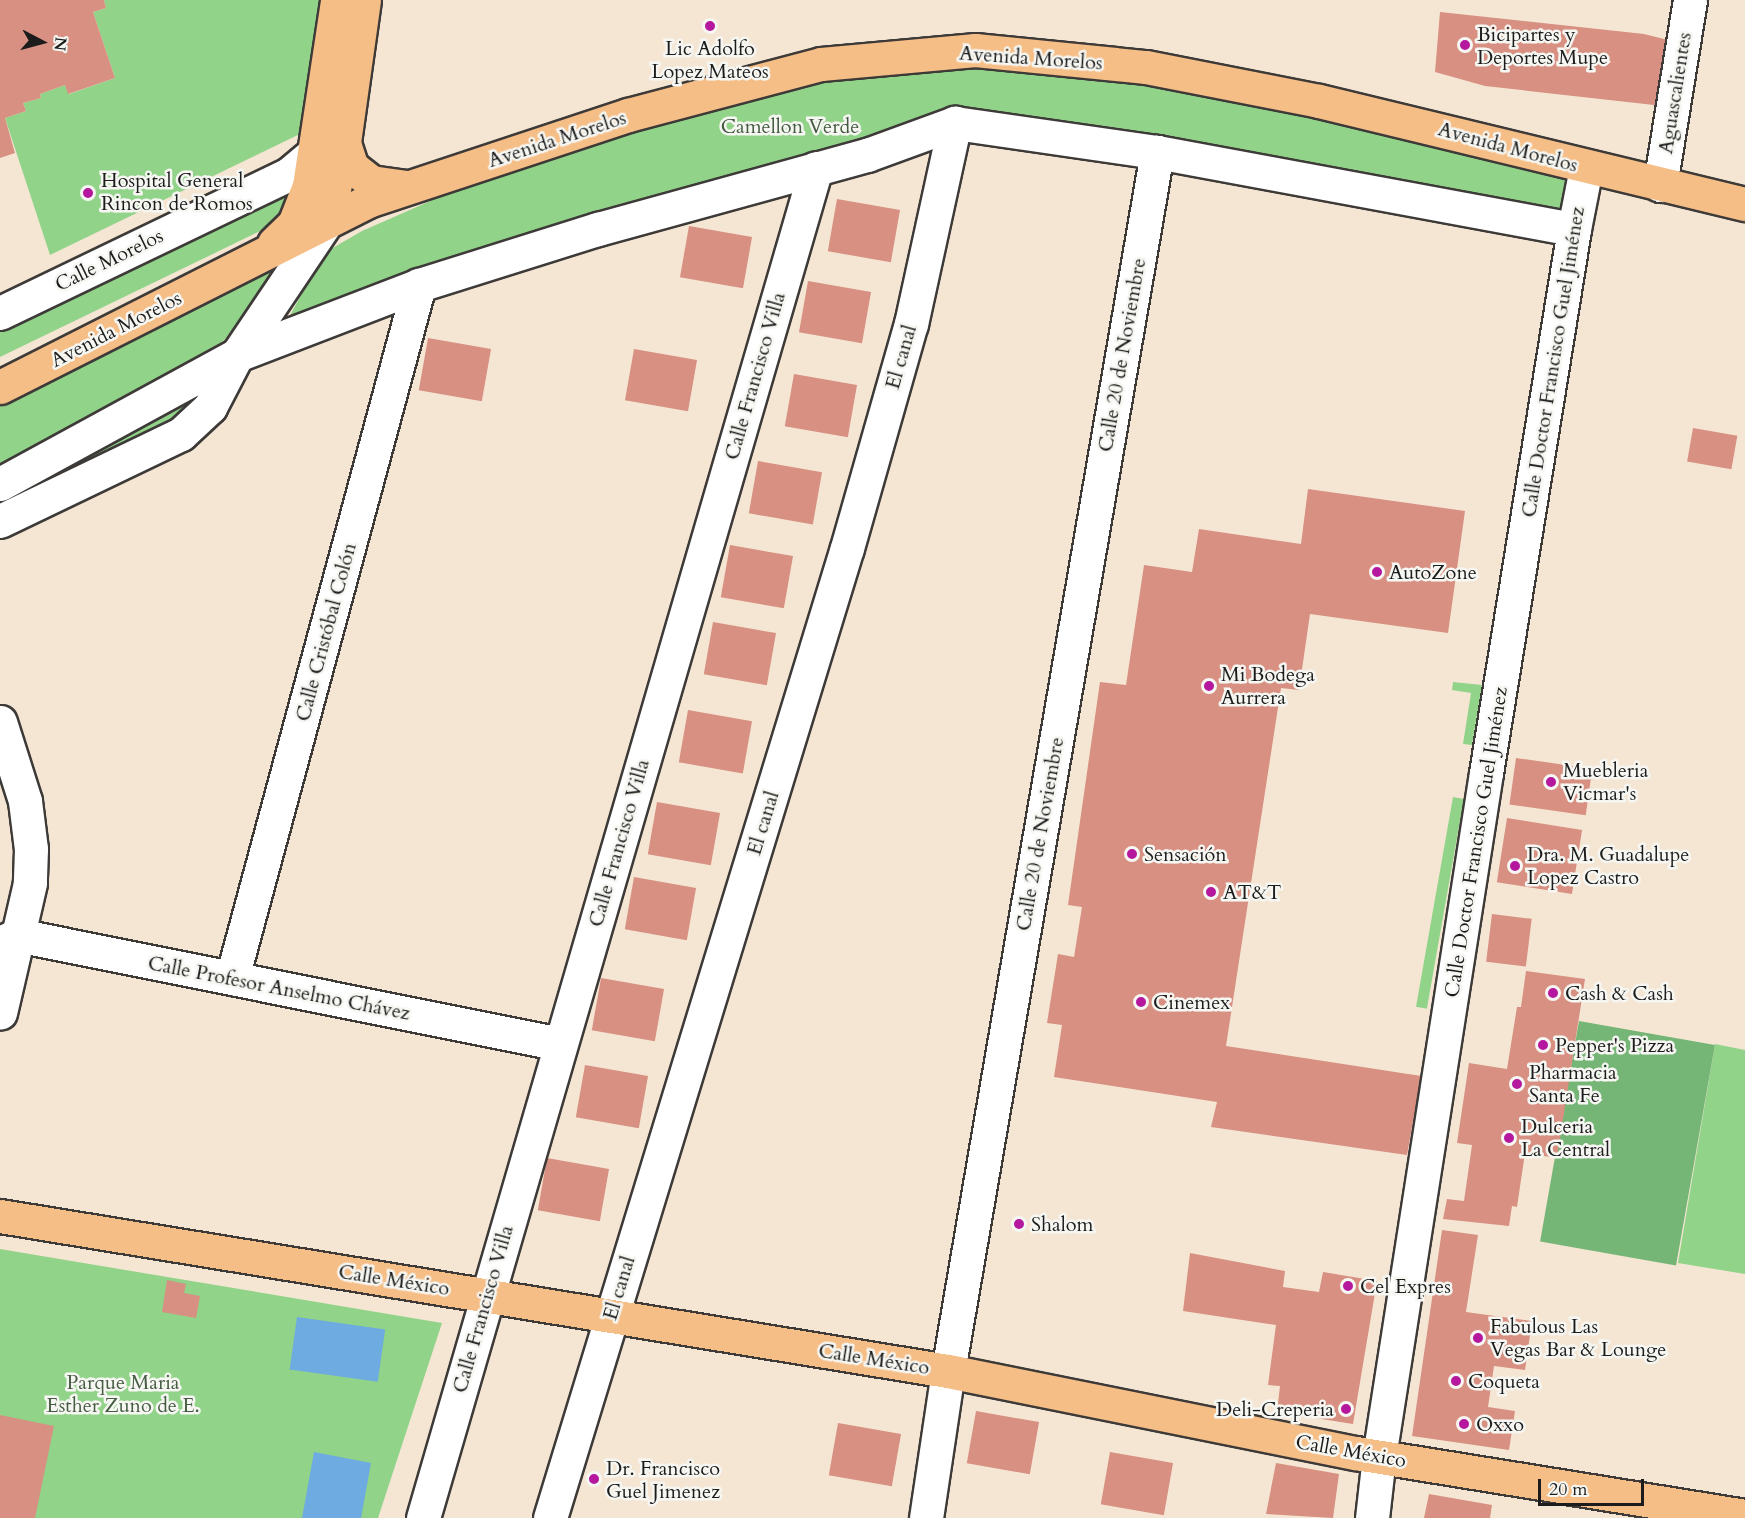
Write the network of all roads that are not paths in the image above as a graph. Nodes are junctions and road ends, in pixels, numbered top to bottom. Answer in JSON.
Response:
{"nodes":[{"id":1,"x":337,"y":0,"type":"edge"},
{"id":2,"x":364,"y":0,"type":"edge"},
{"id":3,"x":1690,"y":0,"type":"edge"},
{"id":4,"x":955,"y":123,"type":"junction"},
{"id":5,"x":330,"y":147,"type":"junction"},
{"id":6,"x":1157,"y":152,"type":"junction"},
{"id":7,"x":816,"y":168,"type":"junction"},
{"id":8,"x":1586,"y":168,"type":"junction"},
{"id":9,"x":1660,"y":185,"type":"junction"},
{"id":10,"x":409,"y":187,"type":"junction"},
{"id":11,"x":1745,"y":204,"type":"edge"},
{"id":12,"x":327,"y":221,"type":"junction"},
{"id":13,"x":1574,"y":229,"type":"junction"},
{"id":14,"x":297,"y":236,"type":"junction"},
{"id":15,"x":262,"y":254,"type":"junction"},
{"id":16,"x":419,"y":285,"type":"junction"},
{"id":17,"x":0,"y":313,"type":"edge"},
{"id":18,"x":237,"y":355,"type":"junction"},
{"id":19,"x":0,"y":387,"type":"edge"},
{"id":20,"x":0,"y":484,"type":"edge"},
{"id":21,"x":0,"y":521,"type":"edge"},
{"id":22,"x":0,"y":722,"type":"edge"},
{"id":23,"x":8,"y":939,"type":"edge"},
{"id":24,"x":232,"y":978,"type":"junction"},
{"id":25,"x":0,"y":1013,"type":"edge"},
{"id":26,"x":560,"y":1044,"type":"junction"},
{"id":27,"x":0,"y":1215,"type":"edge"},
{"id":28,"x":486,"y":1296,"type":"junction"},
{"id":29,"x":610,"y":1316,"type":"junction"},
{"id":30,"x":948,"y":1371,"type":"junction"},
{"id":31,"x":1379,"y":1457,"type":"junction"},
{"id":32,"x":1745,"y":1516,"type":"edge"},
{"id":33,"x":423,"y":1518,"type":"edge"},
{"id":34,"x":550,"y":1518,"type":"edge"},
{"id":35,"x":926,"y":1518,"type":"edge"},
{"id":36,"x":1372,"y":1518,"type":"edge"}],
"edges":[{"from":1,"to":5,"type":"main road"},
{"from":2,"to":5,"type":"main road"},
{"from":3,"to":9,"type":"street","name":"Aguascalientes"},
{"from":4,"to":6,"type":"street"},
{"from":4,"to":7,"type":"street"},
{"from":4,"to":29,"type":"street","name":"El canal"},
{"from":5,"to":10,"type":"main road"},
{"from":5,"to":12,"type":"main road"},
{"from":5,"to":15,"type":"main road"},
{"from":5,"to":17,"type":"street","name":"Calle Morelos"},
{"from":6,"to":13,"type":"street"},
{"from":6,"to":30,"type":"street","name":"Calle 20 de Noviembre"},
{"from":7,"to":16,"type":"street"},
{"from":7,"to":26,"type":"street","name":"Calle Francisco Villa"},
{"from":8,"to":9,"type":"main road","name":"Avenida Morelos"},
{"from":8,"to":10,"type":"main road","name":"Avenida Morelos"},
{"from":8,"to":13,"type":"street","name":"Calle Doctor Francisco Guel Jiménez"},
{"from":9,"to":11,"type":"main road","name":"Avenida Morelos"},
{"from":10,"to":12,"type":"main road","name":"Avenida Morelos"},
{"from":12,"to":14,"type":"main road","name":"Avenida Morelos"},
{"from":12,"to":18,"type":"street"},
{"from":13,"to":31,"type":"street","name":"Calle Doctor Francisco Guel Jiménez"},
{"from":14,"to":15,"type":"main road","name":"Avenida Morelos"},
{"from":14,"to":18,"type":"street"},
{"from":15,"to":19,"type":"main road","name":"Avenida Morelos"},
{"from":16,"to":18,"type":"street"},
{"from":16,"to":24,"type":"street","name":"Calle Cristóbal Colón"},
{"from":18,"to":20,"type":"street"},
{"from":18,"to":21,"type":"street"},
{"from":22,"to":23,"type":"street"},
{"from":23,"to":24,"type":"street","name":"Calle Profesor Anselmo Chávez"},
{"from":23,"to":25,"type":"street"},
{"from":24,"to":26,"type":"street","name":"Calle Profesor Anselmo Chávez"},
{"from":26,"to":28,"type":"street","name":"Calle Francisco Villa"},
{"from":27,"to":28,"type":"main road","name":"Calle México"},
{"from":28,"to":29,"type":"main road","name":"Calle México"},
{"from":28,"to":33,"type":"street","name":"Calle Francisco Villa"},
{"from":29,"to":30,"type":"main road","name":"Calle México"},
{"from":29,"to":34,"type":"street","name":"El canal"},
{"from":30,"to":31,"type":"main road","name":"Calle México"},
{"from":30,"to":35,"type":"street","name":"Calle 20 de Noviembre"},
{"from":31,"to":32,"type":"main road","name":"Calle México"},
{"from":31,"to":36,"type":"street","name":"Calle Doctor Francisco Guel Jiménez"}]}
